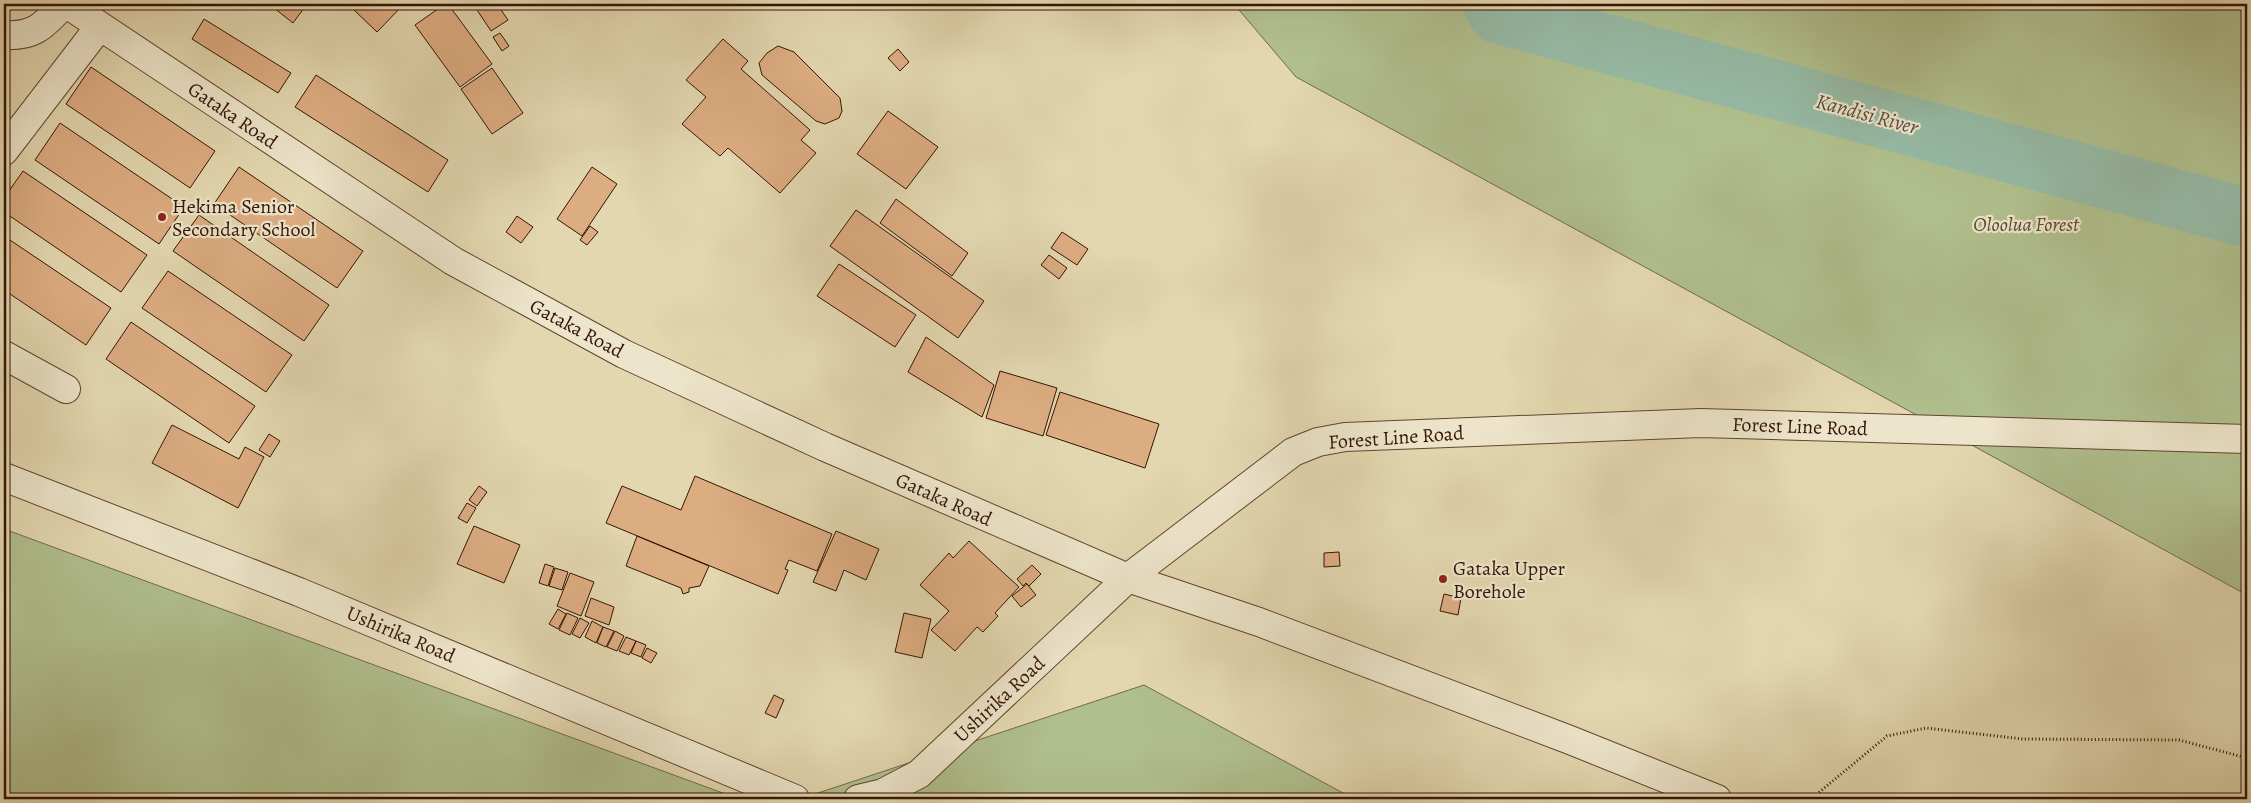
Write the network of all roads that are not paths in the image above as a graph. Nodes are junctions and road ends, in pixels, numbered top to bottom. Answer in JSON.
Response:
{"nodes":[{"id":1,"x":66,"y":4,"type":"edge"},
{"id":2,"x":100,"y":26,"type":"junction"},
{"id":3,"x":4,"y":35,"type":"edge"},
{"id":4,"x":4,"y":151,"type":"edge"},
{"id":5,"x":4,"y":356,"type":"edge"},
{"id":6,"x":66,"y":388,"type":"dead end"},
{"id":7,"x":2247,"y":439,"type":"edge"},
{"id":8,"x":4,"y":477,"type":"edge"},
{"id":9,"x":1128,"y":578,"type":"junction"},
{"id":10,"x":795,"y":799,"type":"edge"},
{"id":11,"x":858,"y":799,"type":"edge"},
{"id":12,"x":1716,"y":799,"type":"edge"}],
"edges":[{"from":1,"to":2,"type":"street","name":"Gataka Road"},
{"from":1,"to":3,"type":"street"},
{"from":2,"to":4,"type":"street"},
{"from":2,"to":9,"type":"street","name":"Gataka Road"},
{"from":5,"to":6,"type":"street"},
{"from":7,"to":9,"type":"street","name":"Forest Line Road"},
{"from":8,"to":10,"type":"street","name":"Ushirika Road"},
{"from":9,"to":11,"type":"street","name":"Ushirika Road"},
{"from":9,"to":12,"type":"street"}]}
